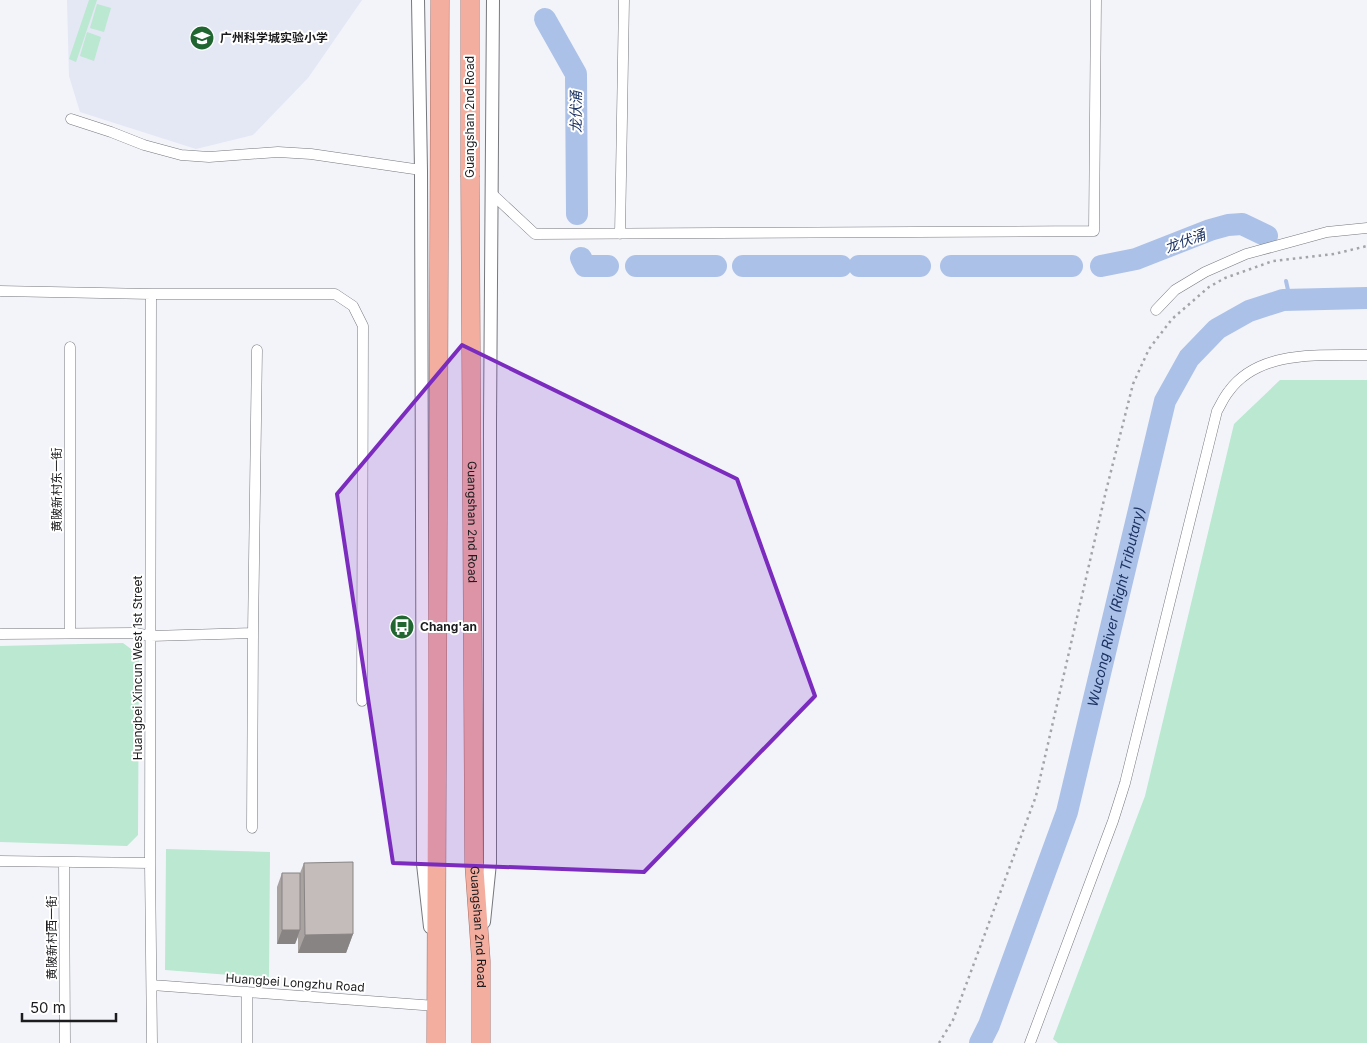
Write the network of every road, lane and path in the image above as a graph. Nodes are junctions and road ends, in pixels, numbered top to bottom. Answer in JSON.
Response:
{"nodes":[{"id":1,"x":418,"y":0,"type":"edge"},
{"id":2,"x":440,"y":0,"type":"edge"},
{"id":3,"x":470,"y":0,"type":"edge"},
{"id":4,"x":493,"y":0,"type":"edge"},
{"id":5,"x":624,"y":0,"type":"edge"},
{"id":6,"x":1096,"y":0,"type":"edge"},
{"id":7,"x":71,"y":119,"type":"dead end"},
{"id":8,"x":421,"y":170,"type":"junction"},
{"id":9,"x":491,"y":193,"type":"junction"},
{"id":10,"x":1367,"y":228,"type":"edge"},
{"id":11,"x":620,"y":234,"type":"junction"},
{"id":12,"x":1367,"y":246,"type":"edge"},
{"id":13,"x":0,"y":291,"type":"edge"},
{"id":14,"x":151,"y":294,"type":"junction"},
{"id":15,"x":1156,"y":310,"type":"dead end"},
{"id":16,"x":70,"y":347,"type":"dead end"},
{"id":17,"x":257,"y":350,"type":"dead end"},
{"id":18,"x":1367,"y":355,"type":"edge"},
{"id":19,"x":70,"y":633,"type":"junction"},
{"id":20,"x":254,"y":633,"type":"junction"},
{"id":21,"x":0,"y":634,"type":"edge"},
{"id":22,"x":151,"y":636,"type":"junction"},
{"id":23,"x":362,"y":701,"type":"dead end"},
{"id":24,"x":252,"y":828,"type":"dead end"},
{"id":25,"x":0,"y":861,"type":"edge"},
{"id":26,"x":64,"y":862,"type":"junction"},
{"id":27,"x":150,"y":863,"type":"junction"},
{"id":28,"x":481,"y":961,"type":"junction"},
{"id":29,"x":152,"y":985,"type":"junction"},
{"id":30,"x":247,"y":992,"type":"junction"},
{"id":31,"x":436,"y":1006,"type":"junction"},
{"id":32,"x":65,"y":1043,"type":"edge"},
{"id":33,"x":152,"y":1043,"type":"edge"},
{"id":34,"x":247,"y":1043,"type":"edge"},
{"id":35,"x":436,"y":1043,"type":"edge"},
{"id":36,"x":481,"y":1043,"type":"edge"},
{"id":37,"x":939,"y":1043,"type":"edge"},
{"id":38,"x":1030,"y":1043,"type":"edge"}],
"edges":[{"from":1,"to":8,"type":"street"},
{"from":2,"to":31,"type":"highway"},
{"from":3,"to":28,"type":"highway","name":"Guangshan 2nd Road","bridge":true},
{"from":4,"to":9,"type":"street"},
{"from":5,"to":11,"type":"street"},
{"from":6,"to":11,"type":"street"},
{"from":7,"to":8,"type":"street"},
{"from":8,"to":31,"type":"street"},
{"from":9,"to":11,"type":"street"},
{"from":9,"to":28,"type":"street"},
{"from":10,"to":15,"type":"street"},
{"from":12,"to":37,"type":"path"},
{"from":13,"to":14,"type":"street"},
{"from":14,"to":22,"type":"street","name":"Huangbei Xincun West 1st Street"},
{"from":14,"to":23,"type":"street"},
{"from":16,"to":19,"type":"street","name":"黄陂新村东一街"},
{"from":17,"to":20,"type":"street"},
{"from":18,"to":38,"type":"street"},
{"from":19,"to":21,"type":"street"},
{"from":19,"to":22,"type":"street"},
{"from":20,"to":22,"type":"street"},
{"from":20,"to":24,"type":"street"},
{"from":22,"to":27,"type":"street","name":"Huangbei Xincun West 1st Street"},
{"from":25,"to":26,"type":"street"},
{"from":26,"to":27,"type":"street"},
{"from":26,"to":32,"type":"street","name":"黄陂新村西一街"},
{"from":27,"to":29,"type":"street","name":"Huangbei Xincun West 1st Street"},
{"from":28,"to":36,"type":"highway","name":"Guangshan 2nd Road"},
{"from":29,"to":30,"type":"street","name":"Huangbei Longzhu Road"},
{"from":29,"to":33,"type":"street","name":"Huangbei Xincun West 1st Street"},
{"from":30,"to":31,"type":"street","name":"Huangbei Longzhu Road"},
{"from":30,"to":34,"type":"street"},
{"from":31,"to":35,"type":"highway"}]}
